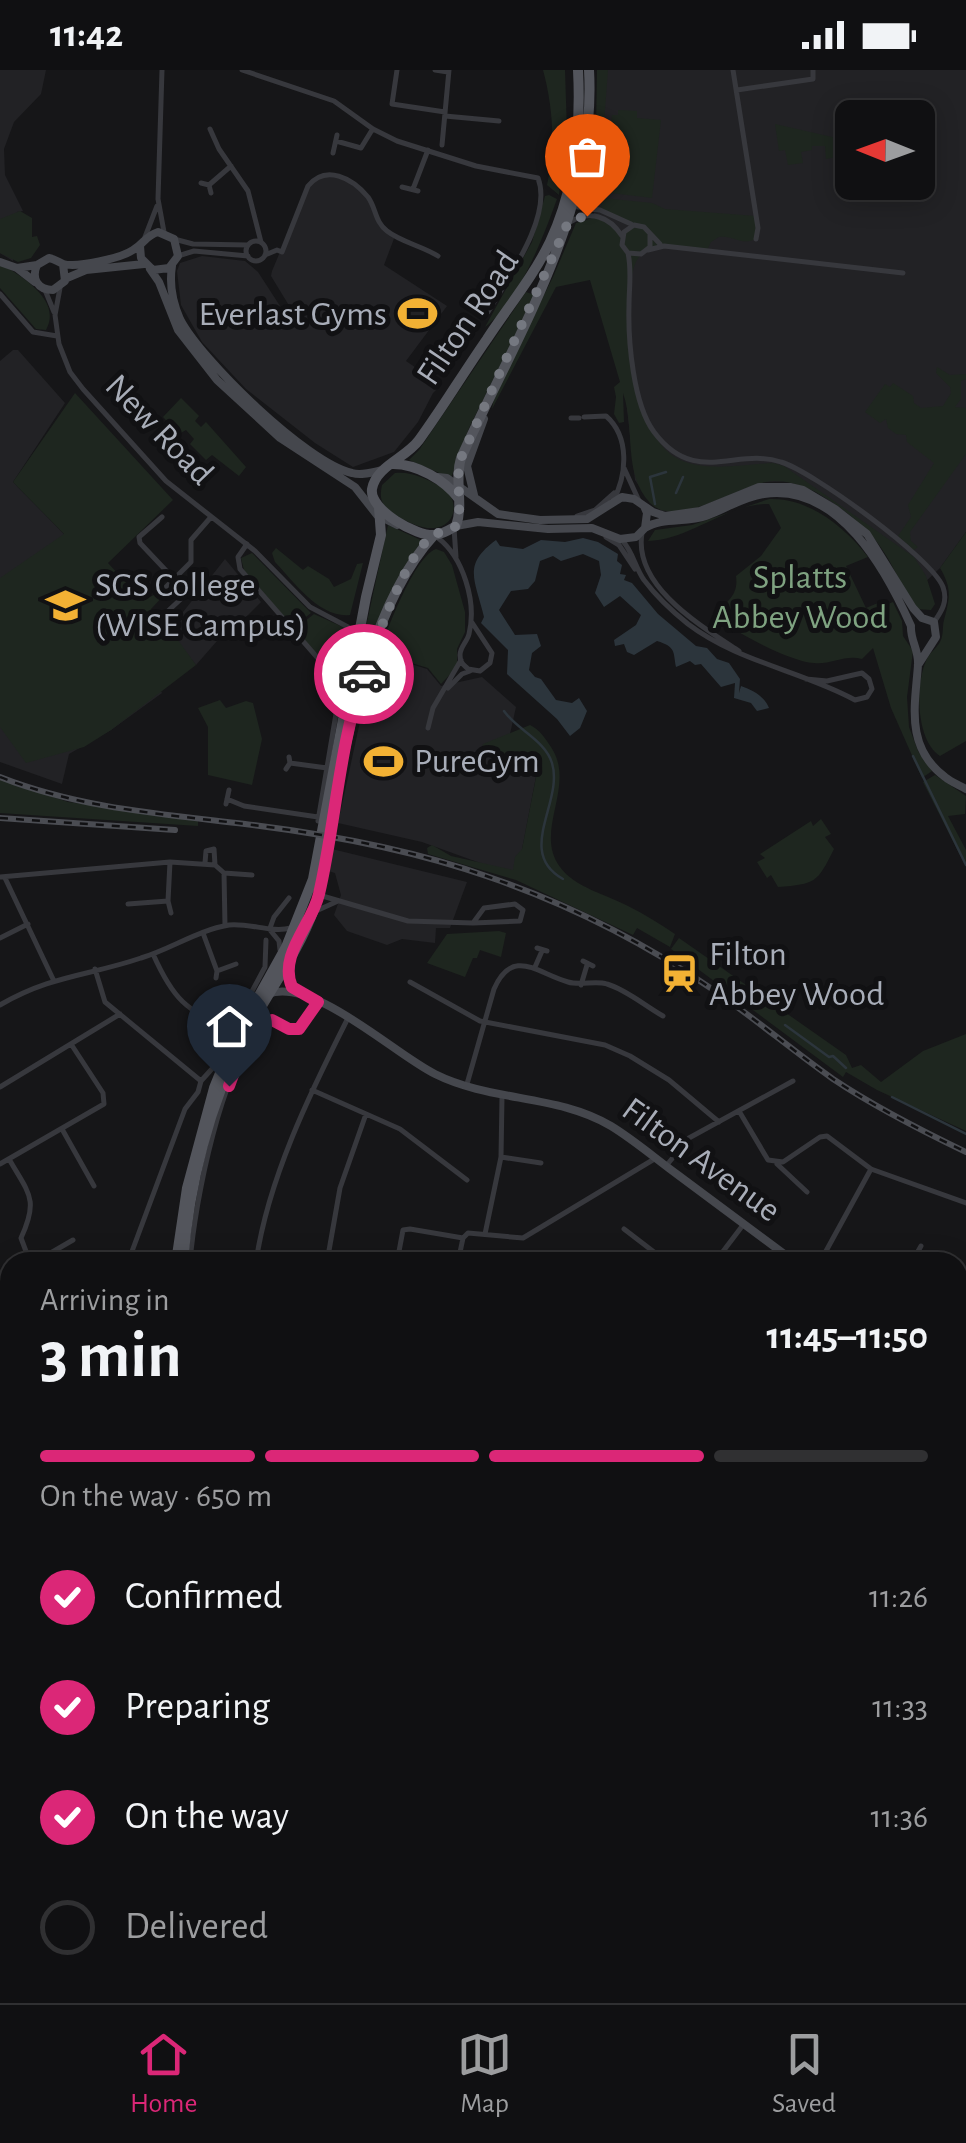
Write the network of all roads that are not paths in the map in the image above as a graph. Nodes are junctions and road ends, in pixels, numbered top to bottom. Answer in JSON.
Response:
{"nodes":[{"id":1,"x":162,"y":70,"type":"edge"},
{"id":2,"x":242,"y":70,"type":"edge"},
{"id":3,"x":397,"y":70,"type":"edge"},
{"id":4,"x":434,"y":70,"type":"edge"},
{"id":5,"x":733,"y":70,"type":"edge"},
{"id":6,"x":813,"y":70,"type":"edge"},
{"id":7,"x":448,"y":71,"type":"edge"},
{"id":8,"x":581,"y":71,"type":"edge"},
{"id":9,"x":736,"y":90,"type":"junction"},
{"id":10,"x":590,"y":92,"type":"junction"},
{"id":11,"x":445,"y":114,"type":"junction"},
{"id":12,"x":499,"y":121,"type":"dead end"},
{"id":13,"x":373,"y":129,"type":"junction"},
{"id":14,"x":214,"y":133,"type":"dead end"},
{"id":15,"x":442,"y":144,"type":"dead end"},
{"id":16,"x":428,"y":150,"type":"junction"},
{"id":17,"x":332,"y":153,"type":"dead end"},
{"id":18,"x":231,"y":166,"type":"junction"},
{"id":19,"x":402,"y":187,"type":"dead end"},
{"id":20,"x":211,"y":193,"type":"dead end"},
{"id":21,"x":158,"y":199,"type":"junction"},
{"id":22,"x":574,"y":206,"type":"junction"},
{"id":23,"x":589,"y":208,"type":"junction"},
{"id":24,"x":587,"y":216,"type":"junction"},
{"id":25,"x":254,"y":224,"type":"junction"},
{"id":26,"x":562,"y":224,"type":"junction"},
{"id":27,"x":634,"y":226,"type":"junction"},
{"id":28,"x":164,"y":232,"type":"junction"},
{"id":29,"x":650,"y":235,"type":"junction"},
{"id":30,"x":622,"y":236,"type":"junction"},
{"id":31,"x":756,"y":239,"type":"dead end"},
{"id":32,"x":174,"y":240,"type":"junction"},
{"id":33,"x":143,"y":242,"type":"junction"},
{"id":34,"x":262,"y":243,"type":"junction"},
{"id":35,"x":249,"y":245,"type":"junction"},
{"id":36,"x":664,"y":246,"type":"junction"},
{"id":37,"x":277,"y":250,"type":"junction"},
{"id":38,"x":644,"y":252,"type":"junction"},
{"id":39,"x":628,"y":253,"type":"junction"},
{"id":40,"x":178,"y":256,"type":"junction"},
{"id":41,"x":248,"y":256,"type":"junction"},
{"id":42,"x":265,"y":256,"type":"junction"},
{"id":43,"x":438,"y":256,"type":"dead end"},
{"id":44,"x":2,"y":260,"type":"edge"},
{"id":45,"x":64,"y":264,"type":"junction"},
{"id":46,"x":36,"y":265,"type":"junction"},
{"id":47,"x":147,"y":266,"type":"junction"},
{"id":48,"x":172,"y":266,"type":"junction"},
{"id":49,"x":17,"y":268,"type":"junction"},
{"id":50,"x":632,"y":268,"type":"junction"},
{"id":51,"x":903,"y":273,"type":"dead end"},
{"id":52,"x":66,"y":278,"type":"junction"},
{"id":53,"x":41,"y":286,"type":"junction"},
{"id":54,"x":60,"y":288,"type":"junction"},
{"id":55,"x":0,"y":294,"type":"edge"},
{"id":56,"x":492,"y":309,"type":"dead end"},
{"id":57,"x":56,"y":315,"type":"junction"},
{"id":58,"x":57,"y":336,"type":"junction"},
{"id":59,"x":489,"y":395,"type":"junction"},
{"id":60,"x":578,"y":418,"type":"dead end"},
{"id":61,"x":624,"y":465,"type":"junction"},
{"id":62,"x":388,"y":467,"type":"junction"},
{"id":63,"x":433,"y":476,"type":"junction"},
{"id":64,"x":621,"y":478,"type":"junction"},
{"id":65,"x":458,"y":486,"type":"junction"},
{"id":66,"x":459,"y":500,"type":"junction"},
{"id":67,"x":477,"y":501,"type":"junction"},
{"id":68,"x":613,"y":501,"type":"junction"},
{"id":69,"x":642,"y":504,"type":"junction"},
{"id":70,"x":606,"y":510,"type":"junction"},
{"id":71,"x":378,"y":512,"type":"junction"},
{"id":72,"x":162,"y":517,"type":"dead end"},
{"id":73,"x":211,"y":517,"type":"junction"},
{"id":74,"x":560,"y":519,"type":"junction"},
{"id":75,"x":455,"y":527,"type":"junction"},
{"id":76,"x":581,"y":529,"type":"junction"},
{"id":77,"x":644,"y":531,"type":"junction"},
{"id":78,"x":610,"y":533,"type":"junction"},
{"id":79,"x":434,"y":535,"type":"junction"},
{"id":80,"x":620,"y":539,"type":"junction"},
{"id":81,"x":246,"y":544,"type":"junction"},
{"id":82,"x":457,"y":560,"type":"junction"},
{"id":83,"x":643,"y":579,"type":"junction"},
{"id":84,"x":173,"y":580,"type":"junction"},
{"id":85,"x":166,"y":587,"type":"dead end"},
{"id":86,"x":168,"y":610,"type":"dead end"},
{"id":87,"x":363,"y":612,"type":"junction"},
{"id":88,"x":922,"y":618,"type":"junction"},
{"id":89,"x":471,"y":621,"type":"junction"},
{"id":90,"x":341,"y":622,"type":"junction"},
{"id":91,"x":934,"y":622,"type":"junction"},
{"id":92,"x":910,"y":626,"type":"junction"},
{"id":93,"x":358,"y":640,"type":"junction"},
{"id":94,"x":484,"y":640,"type":"junction"},
{"id":95,"x":914,"y":641,"type":"junction"},
{"id":96,"x":466,"y":642,"type":"junction"},
{"id":97,"x":930,"y":643,"type":"junction"},
{"id":98,"x":751,"y":658,"type":"junction"},
{"id":99,"x":461,"y":660,"type":"junction"},
{"id":100,"x":918,"y":665,"type":"junction"},
{"id":101,"x":471,"y":670,"type":"junction"},
{"id":102,"x":850,"y":676,"type":"junction"},
{"id":103,"x":806,"y":679,"type":"junction"},
{"id":104,"x":442,"y":694,"type":"junction"},
{"id":105,"x":847,"y":694,"type":"junction"},
{"id":106,"x":428,"y":728,"type":"dead end"},
{"id":107,"x":289,"y":763,"type":"dead end"},
{"id":108,"x":327,"y":768,"type":"junction"},
{"id":109,"x":965,"y":784,"type":"edge"},
{"id":110,"x":229,"y":790,"type":"dead end"},
{"id":111,"x":71,"y":862,"type":"dead end"},
{"id":112,"x":170,"y":862,"type":"junction"},
{"id":113,"x":205,"y":863,"type":"junction"},
{"id":114,"x":215,"y":865,"type":"junction"},
{"id":115,"x":71,"y":870,"type":"junction"},
{"id":116,"x":224,"y":873,"type":"junction"},
{"id":117,"x":2,"y":877,"type":"edge"},
{"id":118,"x":249,"y":877,"type":"dead end"},
{"id":119,"x":315,"y":890,"type":"junction"},
{"id":120,"x":290,"y":898,"type":"dead end"},
{"id":121,"x":168,"y":901,"type":"junction"},
{"id":122,"x":341,"y":901,"type":"junction"},
{"id":123,"x":128,"y":904,"type":"dead end"},
{"id":124,"x":172,"y":913,"type":"dead end"},
{"id":125,"x":312,"y":913,"type":"junction"},
{"id":126,"x":479,"y":916,"type":"junction"},
{"id":127,"x":474,"y":923,"type":"junction"},
{"id":128,"x":488,"y":923,"type":"junction"},
{"id":129,"x":28,"y":924,"type":"junction"},
{"id":130,"x":226,"y":926,"type":"junction"},
{"id":131,"x":295,"y":927,"type":"junction"},
{"id":132,"x":269,"y":929,"type":"junction"},
{"id":133,"x":203,"y":932,"type":"junction"},
{"id":134,"x":0,"y":938,"type":"edge"},
{"id":135,"x":266,"y":940,"type":"dead end"},
{"id":136,"x":542,"y":950,"type":"dead end"},
{"id":137,"x":153,"y":954,"type":"junction"},
{"id":138,"x":284,"y":960,"type":"junction"},
{"id":139,"x":236,"y":964,"type":"dead end"},
{"id":140,"x":587,"y":964,"type":"dead end"},
{"id":141,"x":535,"y":967,"type":"junction"},
{"id":142,"x":95,"y":969,"type":"junction"},
{"id":143,"x":280,"y":974,"type":"junction"},
{"id":144,"x":54,"y":979,"type":"junction"},
{"id":145,"x":410,"y":982,"type":"dead end"},
{"id":146,"x":581,"y":984,"type":"junction"},
{"id":147,"x":294,"y":992,"type":"junction"},
{"id":148,"x":268,"y":994,"type":"junction"},
{"id":149,"x":318,"y":1002,"type":"junction"},
{"id":150,"x":0,"y":1005,"type":"edge"},
{"id":151,"x":120,"y":1014,"type":"junction"},
{"id":152,"x":348,"y":1016,"type":"junction"},
{"id":153,"x":663,"y":1016,"type":"dead end"},
{"id":154,"x":484,"y":1021,"type":"junction"},
{"id":155,"x":230,"y":1032,"type":"junction"},
{"id":156,"x":72,"y":1044,"type":"junction"},
{"id":157,"x":201,"y":1081,"type":"junction"},
{"id":158,"x":794,"y":1081,"type":"dead end"},
{"id":159,"x":0,"y":1087,"type":"edge"},
{"id":160,"x":466,"y":1087,"type":"junction"},
{"id":161,"x":312,"y":1090,"type":"junction"},
{"id":162,"x":502,"y":1097,"type":"junction"},
{"id":163,"x":739,"y":1111,"type":"junction"},
{"id":164,"x":366,"y":1114,"type":"junction"},
{"id":165,"x":719,"y":1122,"type":"junction"},
{"id":166,"x":62,"y":1129,"type":"junction"},
{"id":167,"x":501,"y":1158,"type":"junction"},
{"id":168,"x":656,"y":1158,"type":"junction"},
{"id":169,"x":9,"y":1159,"type":"junction"},
{"id":170,"x":541,"y":1163,"type":"dead end"},
{"id":171,"x":776,"y":1163,"type":"junction"},
{"id":172,"x":0,"y":1164,"type":"edge"},
{"id":173,"x":666,"y":1166,"type":"junction"},
{"id":174,"x":871,"y":1169,"type":"junction"},
{"id":175,"x":466,"y":1180,"type":"dead end"},
{"id":176,"x":94,"y":1186,"type":"dead end"},
{"id":177,"x":807,"y":1192,"type":"dead end"},
{"id":178,"x":966,"y":1203,"type":"edge"},
{"id":179,"x":744,"y":1224,"type":"junction"},
{"id":180,"x":624,"y":1229,"type":"dead end"},
{"id":181,"x":485,"y":1234,"type":"junction"},
{"id":182,"x":463,"y":1238,"type":"junction"},
{"id":183,"x":73,"y":1240,"type":"dead end"},
{"id":184,"x":920,"y":1246,"type":"dead end"},
{"id":185,"x":28,"y":1252,"type":"edge"},
{"id":186,"x":51,"y":1252,"type":"edge"},
{"id":187,"x":132,"y":1252,"type":"edge"},
{"id":188,"x":183,"y":1252,"type":"edge"},
{"id":189,"x":184,"y":1252,"type":"edge"},
{"id":190,"x":185,"y":1252,"type":"edge"},
{"id":191,"x":259,"y":1252,"type":"edge"},
{"id":192,"x":329,"y":1252,"type":"edge"},
{"id":193,"x":398,"y":1252,"type":"edge"},
{"id":194,"x":460,"y":1252,"type":"edge"},
{"id":195,"x":653,"y":1252,"type":"edge"},
{"id":196,"x":723,"y":1252,"type":"edge"},
{"id":197,"x":782,"y":1252,"type":"edge"},
{"id":198,"x":825,"y":1252,"type":"edge"},
{"id":199,"x":917,"y":1252,"type":"edge"}],
"edges":[{"from":1,"to":21,"type":"street"},
{"from":2,"to":13,"type":"street"},
{"from":3,"to":11,"type":"street"},
{"from":4,"to":7,"type":"street"},
{"from":5,"to":9,"type":"street"},
{"from":6,"to":9,"type":"street"},
{"from":7,"to":11,"type":"street"},
{"from":8,"to":10,"type":"main road","name":"Filton Road"},
{"from":8,"to":26,"type":"main road","name":"Filton Road"},
{"from":9,"to":31,"type":"street"},
{"from":10,"to":22,"type":"main road","name":"Filton Road"},
{"from":10,"to":23,"type":"street"},
{"from":11,"to":12,"type":"street"},
{"from":11,"to":15,"type":"street"},
{"from":13,"to":16,"type":"street"},
{"from":13,"to":17,"type":"street"},
{"from":14,"to":18,"type":"street"},
{"from":16,"to":19,"type":"street"},
{"from":16,"to":56,"type":"street"},
{"from":18,"to":20,"type":"street"},
{"from":18,"to":25,"type":"street"},
{"from":21,"to":28,"type":"street"},
{"from":21,"to":33,"type":"street"},
{"from":22,"to":23,"type":"street"},
{"from":22,"to":26,"type":"main road","name":"Filton Road"},
{"from":23,"to":24,"type":"street"},
{"from":23,"to":27,"type":"street"},
{"from":24,"to":26,"type":"street"},
{"from":24,"to":30,"type":"street"},
{"from":25,"to":34,"type":"street"},
{"from":25,"to":35,"type":"street"},
{"from":26,"to":59,"type":"main road","name":"Filton Road"},
{"from":26,"to":62,"type":"main road","name":"Filton Road"},
{"from":27,"to":29,"type":"street"},
{"from":27,"to":30,"type":"street"},
{"from":28,"to":32,"type":"street"},
{"from":28,"to":33,"type":"street"},
{"from":29,"to":36,"type":"street"},
{"from":29,"to":38,"type":"street"},
{"from":30,"to":39,"type":"street"},
{"from":32,"to":35,"type":"street"},
{"from":32,"to":40,"type":"street"},
{"from":33,"to":45,"type":"street"},
{"from":33,"to":47,"type":"street"},
{"from":34,"to":35,"type":"street"},
{"from":34,"to":37,"type":"street"},
{"from":34,"to":42,"type":"street"},
{"from":35,"to":41,"type":"street"},
{"from":36,"to":38,"type":"street"},
{"from":36,"to":51,"type":"street"},
{"from":37,"to":42,"type":"street"},
{"from":37,"to":43,"type":"street"},
{"from":38,"to":39,"type":"street"},
{"from":38,"to":50,"type":"street"},
{"from":39,"to":50,"type":"street"},
{"from":40,"to":41,"type":"street"},
{"from":40,"to":48,"type":"street"},
{"from":41,"to":42,"type":"street"},
{"from":44,"to":49,"type":"street"},
{"from":45,"to":46,"type":"street"},
{"from":45,"to":52,"type":"street"},
{"from":46,"to":49,"type":"street"},
{"from":46,"to":53,"type":"street"},
{"from":47,"to":48,"type":"street"},
{"from":47,"to":52,"type":"street"},
{"from":47,"to":71,"type":"street"},
{"from":48,"to":62,"type":"street"},
{"from":49,"to":53,"type":"street"},
{"from":50,"to":91,"type":"street"},
{"from":52,"to":54,"type":"street"},
{"from":53,"to":54,"type":"street"},
{"from":53,"to":57,"type":"street","name":"New Road"},
{"from":54,"to":57,"type":"street","name":"New Road"},
{"from":55,"to":58,"type":"street"},
{"from":57,"to":58,"type":"street","name":"New Road"},
{"from":58,"to":73,"type":"street","name":"New Road"},
{"from":59,"to":65,"type":"main road","name":"Filton Road"},
{"from":59,"to":67,"type":"street"},
{"from":60,"to":61,"type":"street"},
{"from":61,"to":64,"type":"street"},
{"from":61,"to":69,"type":"street"},
{"from":62,"to":63,"type":"main road"},
{"from":62,"to":71,"type":"main road"},
{"from":63,"to":65,"type":"street"},
{"from":63,"to":66,"type":"main road"},
{"from":64,"to":68,"type":"street"},
{"from":64,"to":74,"type":"street"},
{"from":65,"to":66,"type":"main road","name":"Filton Road"},
{"from":65,"to":67,"type":"street"},
{"from":66,"to":75,"type":"main road"},
{"from":67,"to":74,"type":"street"},
{"from":68,"to":69,"type":"street"},
{"from":68,"to":70,"type":"street"},
{"from":69,"to":77,"type":"street"},
{"from":69,"to":88,"type":"street"},
{"from":70,"to":74,"type":"street"},
{"from":70,"to":78,"type":"street"},
{"from":71,"to":79,"type":"main road"},
{"from":71,"to":87,"type":"main road"},
{"from":72,"to":84,"type":"street"},
{"from":73,"to":81,"type":"street","name":"New Road"},
{"from":73,"to":84,"type":"street"},
{"from":75,"to":76,"type":"street"},
{"from":75,"to":79,"type":"main road"},
{"from":75,"to":82,"type":"street"},
{"from":76,"to":78,"type":"street"},
{"from":76,"to":83,"type":"street"},
{"from":77,"to":80,"type":"street"},
{"from":77,"to":92,"type":"street"},
{"from":77,"to":98,"type":"street"},
{"from":78,"to":80,"type":"street"},
{"from":79,"to":82,"type":"street"},
{"from":79,"to":119,"type":"main road"},
{"from":80,"to":83,"type":"street"},
{"from":81,"to":90,"type":"street","name":"New Road"},
{"from":81,"to":108,"type":"street"},
{"from":82,"to":89,"type":"street"},
{"from":83,"to":98,"type":"street"},
{"from":84,"to":85,"type":"street"},
{"from":84,"to":86,"type":"street"},
{"from":87,"to":90,"type":"street"},
{"from":87,"to":93,"type":"main road"},
{"from":88,"to":91,"type":"street"},
{"from":88,"to":92,"type":"street"},
{"from":89,"to":94,"type":"street"},
{"from":89,"to":96,"type":"street"},
{"from":90,"to":93,"type":"street","name":"New Road"},
{"from":91,"to":97,"type":"street"},
{"from":92,"to":95,"type":"street"},
{"from":93,"to":119,"type":"main road"},
{"from":94,"to":96,"type":"street"},
{"from":94,"to":101,"type":"street"},
{"from":95,"to":97,"type":"street"},
{"from":95,"to":100,"type":"street"},
{"from":96,"to":99,"type":"street"},
{"from":97,"to":100,"type":"street"},
{"from":98,"to":103,"type":"street"},
{"from":99,"to":101,"type":"street"},
{"from":99,"to":104,"type":"street"},
{"from":100,"to":109,"type":"street"},
{"from":101,"to":104,"type":"street"},
{"from":102,"to":103,"type":"street"},
{"from":102,"to":105,"type":"street"},
{"from":102,"to":105,"type":"street"},
{"from":103,"to":105,"type":"street"},
{"from":104,"to":106,"type":"street"},
{"from":107,"to":108,"type":"street"},
{"from":108,"to":110,"type":"street"},
{"from":111,"to":115,"type":"street"},
{"from":112,"to":113,"type":"street"},
{"from":112,"to":115,"type":"street"},
{"from":112,"to":121,"type":"street"},
{"from":113,"to":114,"type":"street"},
{"from":113,"to":114,"type":"street"},
{"from":114,"to":116,"type":"street"},
{"from":115,"to":117,"type":"street"},
{"from":116,"to":118,"type":"street"},
{"from":116,"to":130,"type":"street"},
{"from":117,"to":129,"type":"street"},
{"from":119,"to":122,"type":"street"},
{"from":119,"to":125,"type":"main road"},
{"from":119,"to":131,"type":"main road"},
{"from":120,"to":132,"type":"street"},
{"from":121,"to":123,"type":"street"},
{"from":121,"to":124,"type":"street"},
{"from":122,"to":125,"type":"street"},
{"from":122,"to":127,"type":"street"},
{"from":125,"to":138,"type":"main road"},
{"from":126,"to":127,"type":"street"},
{"from":126,"to":128,"type":"street"},
{"from":126,"to":128,"type":"street"},
{"from":127,"to":128,"type":"street"},
{"from":129,"to":134,"type":"street"},
{"from":129,"to":144,"type":"street"},
{"from":130,"to":132,"type":"street"},
{"from":130,"to":133,"type":"street"},
{"from":131,"to":132,"type":"street"},
{"from":131,"to":138,"type":"main road"},
{"from":132,"to":138,"type":"street"},
{"from":133,"to":137,"type":"street"},
{"from":133,"to":139,"type":"street"},
{"from":135,"to":155,"type":"street"},
{"from":136,"to":141,"type":"street"},
{"from":137,"to":142,"type":"street"},
{"from":137,"to":155,"type":"street"},
{"from":138,"to":143,"type":"main road"},
{"from":138,"to":147,"type":"street"},
{"from":138,"to":188,"type":"main road"},
{"from":140,"to":146,"type":"street"},
{"from":141,"to":146,"type":"street"},
{"from":141,"to":154,"type":"street"},
{"from":142,"to":144,"type":"street"},
{"from":142,"to":151,"type":"street"},
{"from":143,"to":147,"type":"street"},
{"from":143,"to":148,"type":"main road"},
{"from":144,"to":150,"type":"street"},
{"from":145,"to":154,"type":"street"},
{"from":146,"to":153,"type":"street"},
{"from":147,"to":148,"type":"street"},
{"from":147,"to":149,"type":"street","name":"Filton Avenue"},
{"from":148,"to":189,"type":"main road"},
{"from":149,"to":152,"type":"street","name":"Filton Avenue"},
{"from":149,"to":190,"type":"street"},
{"from":151,"to":156,"type":"street"},
{"from":151,"to":157,"type":"street"},
{"from":152,"to":160,"type":"street","name":"Filton Avenue"},
{"from":152,"to":161,"type":"street"},
{"from":154,"to":160,"type":"street"},
{"from":154,"to":165,"type":"street"},
{"from":155,"to":157,"type":"street"},
{"from":156,"to":159,"type":"street"},
{"from":156,"to":166,"type":"street"},
{"from":157,"to":187,"type":"street"},
{"from":158,"to":163,"type":"street"},
{"from":160,"to":162,"type":"street","name":"Filton Avenue"},
{"from":161,"to":164,"type":"street"},
{"from":161,"to":191,"type":"street"},
{"from":162,"to":167,"type":"street"},
{"from":162,"to":168,"type":"street","name":"Filton Avenue"},
{"from":163,"to":165,"type":"street"},
{"from":163,"to":171,"type":"street"},
{"from":164,"to":175,"type":"street"},
{"from":164,"to":192,"type":"street"},
{"from":165,"to":173,"type":"street"},
{"from":166,"to":169,"type":"street"},
{"from":166,"to":176,"type":"street"},
{"from":167,"to":170,"type":"street"},
{"from":167,"to":181,"type":"street"},
{"from":168,"to":173,"type":"street","name":"Filton Avenue"},
{"from":168,"to":181,"type":"street"},
{"from":169,"to":172,"type":"street"},
{"from":169,"to":185,"type":"street"},
{"from":171,"to":174,"type":"street"},
{"from":171,"to":177,"type":"street"},
{"from":173,"to":179,"type":"street","name":"Filton Avenue"},
{"from":174,"to":178,"type":"street"},
{"from":174,"to":198,"type":"street"},
{"from":179,"to":196,"type":"street"},
{"from":179,"to":197,"type":"street","name":"Filton Avenue"},
{"from":180,"to":195,"type":"street"},
{"from":181,"to":182,"type":"street"},
{"from":182,"to":193,"type":"street"},
{"from":182,"to":194,"type":"street"},
{"from":183,"to":186,"type":"street"},
{"from":184,"to":199,"type":"street"}]}
